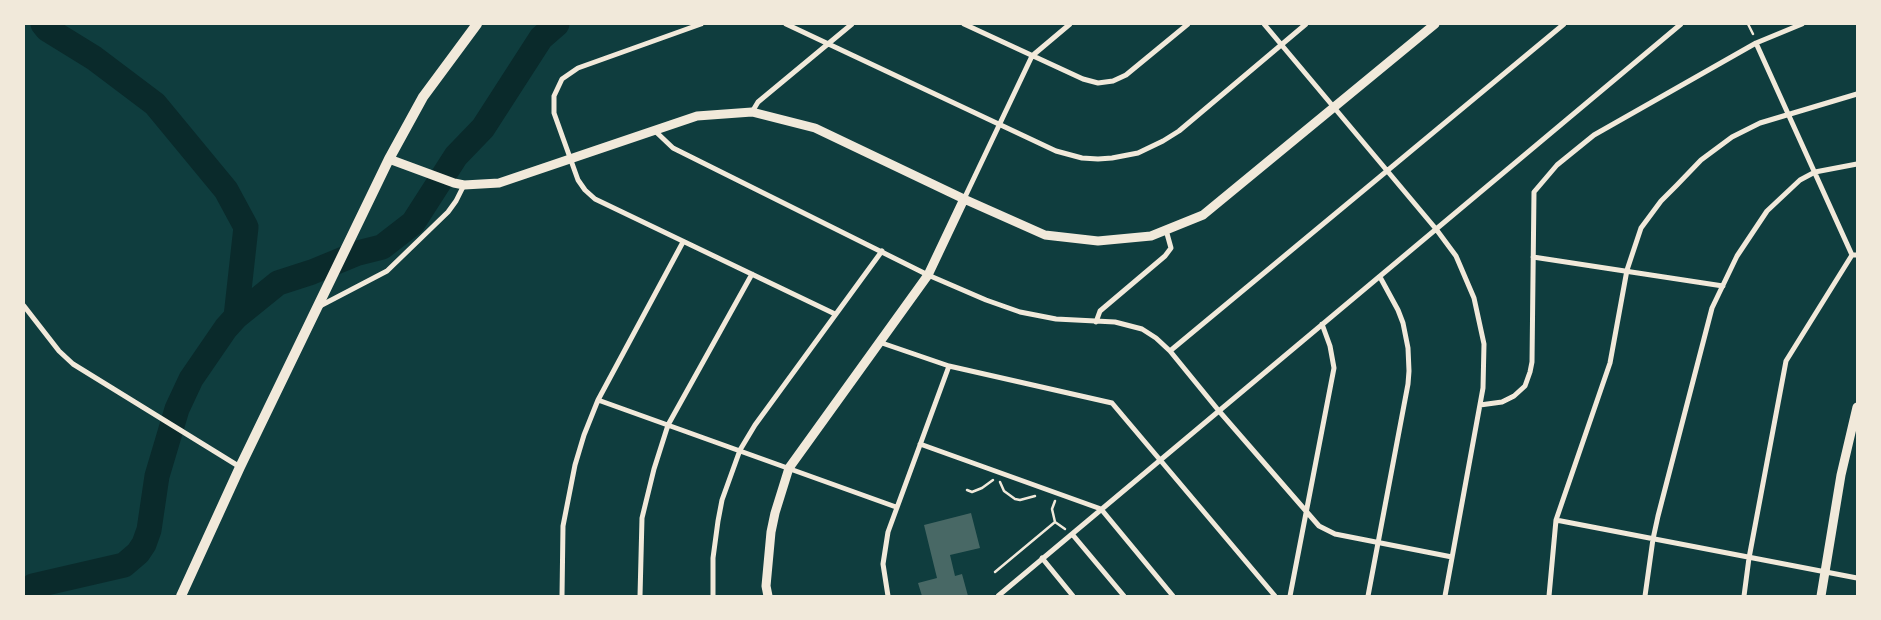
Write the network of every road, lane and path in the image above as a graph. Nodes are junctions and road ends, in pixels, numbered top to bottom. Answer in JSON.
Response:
{"nodes":[{"id":1,"x":477,"y":24,"type":"edge"},
{"id":2,"x":701,"y":24,"type":"edge"},
{"id":3,"x":786,"y":24,"type":"edge"},
{"id":4,"x":852,"y":24,"type":"edge"},
{"id":5,"x":964,"y":24,"type":"edge"},
{"id":6,"x":1070,"y":24,"type":"edge"},
{"id":7,"x":1188,"y":24,"type":"edge"},
{"id":8,"x":1264,"y":24,"type":"edge"},
{"id":9,"x":1306,"y":24,"type":"edge"},
{"id":10,"x":1435,"y":24,"type":"edge"},
{"id":11,"x":1564,"y":24,"type":"edge"},
{"id":12,"x":1681,"y":24,"type":"edge"},
{"id":13,"x":1802,"y":24,"type":"edge"},
{"id":14,"x":1756,"y":43,"type":"junction"},
{"id":15,"x":828,"y":44,"type":"junction"},
{"id":16,"x":1281,"y":45,"type":"junction"},
{"id":17,"x":1032,"y":56,"type":"junction"},
{"id":18,"x":1857,"y":94,"type":"edge"},
{"id":19,"x":1335,"y":108,"type":"junction"},
{"id":20,"x":752,"y":112,"type":"junction"},
{"id":21,"x":1789,"y":115,"type":"junction"},
{"id":22,"x":998,"y":125,"type":"junction"},
{"id":23,"x":654,"y":130,"type":"junction"},
{"id":24,"x":389,"y":159,"type":"junction"},
{"id":25,"x":569,"y":159,"type":"junction"},
{"id":26,"x":1857,"y":164,"type":"edge"},
{"id":27,"x":1387,"y":171,"type":"junction"},
{"id":28,"x":1815,"y":172,"type":"junction"},
{"id":29,"x":464,"y":185,"type":"junction"},
{"id":30,"x":964,"y":200,"type":"junction"},
{"id":31,"x":1436,"y":229,"type":"junction"},
{"id":32,"x":1166,"y":230,"type":"junction"},
{"id":33,"x":683,"y":242,"type":"junction"},
{"id":34,"x":882,"y":251,"type":"junction"},
{"id":35,"x":1855,"y":255,"type":"edge"},
{"id":36,"x":1532,"y":256,"type":"junction"},
{"id":37,"x":1627,"y":270,"type":"junction"},
{"id":38,"x":752,"y":274,"type":"junction"},
{"id":39,"x":928,"y":275,"type":"junction"},
{"id":40,"x":1380,"y":276,"type":"junction"},
{"id":41,"x":1723,"y":286,"type":"junction"},
{"id":42,"x":24,"y":306,"type":"edge"},
{"id":43,"x":318,"y":307,"type":"junction"},
{"id":44,"x":835,"y":314,"type":"junction"},
{"id":45,"x":1096,"y":322,"type":"junction"},
{"id":46,"x":1322,"y":324,"type":"junction"},
{"id":47,"x":879,"y":342,"type":"junction"},
{"id":48,"x":1170,"y":352,"type":"junction"},
{"id":49,"x":949,"y":366,"type":"junction"},
{"id":50,"x":598,"y":400,"type":"junction"},
{"id":51,"x":1480,"y":405,"type":"junction"},
{"id":52,"x":1857,"y":407,"type":"edge"},
{"id":53,"x":1219,"y":411,"type":"junction"},
{"id":54,"x":668,"y":425,"type":"junction"},
{"id":55,"x":920,"y":444,"type":"junction"},
{"id":56,"x":740,"y":450,"type":"junction"},
{"id":57,"x":1160,"y":459,"type":"junction"},
{"id":58,"x":240,"y":468,"type":"junction"},
{"id":59,"x":789,"y":468,"type":"junction"},
{"id":60,"x":967,"y":490,"type":"dead end"},
{"id":61,"x":1038,"y":495,"type":"dead end"},
{"id":62,"x":1051,"y":498,"type":"dead end"},
{"id":63,"x":896,"y":507,"type":"junction"},
{"id":64,"x":1101,"y":509,"type":"junction"},
{"id":65,"x":1306,"y":513,"type":"junction"},
{"id":66,"x":1556,"y":520,"type":"junction"},
{"id":67,"x":1055,"y":522,"type":"junction"},
{"id":68,"x":1072,"y":534,"type":"junction"},
{"id":69,"x":1653,"y":539,"type":"junction"},
{"id":70,"x":1378,"y":542,"type":"junction"},
{"id":71,"x":1452,"y":556,"type":"junction"},
{"id":72,"x":1042,"y":558,"type":"junction"},
{"id":73,"x":1749,"y":558,"type":"junction"},
{"id":74,"x":1824,"y":571,"type":"junction"},
{"id":75,"x":995,"y":572,"type":"dead end"},
{"id":76,"x":1857,"y":578,"type":"edge"},
{"id":77,"x":181,"y":596,"type":"edge"},
{"id":78,"x":562,"y":596,"type":"edge"},
{"id":79,"x":640,"y":596,"type":"edge"},
{"id":80,"x":713,"y":596,"type":"edge"},
{"id":81,"x":768,"y":596,"type":"edge"},
{"id":82,"x":888,"y":596,"type":"edge"},
{"id":83,"x":998,"y":596,"type":"edge"},
{"id":84,"x":1073,"y":596,"type":"edge"},
{"id":85,"x":1124,"y":596,"type":"edge"},
{"id":86,"x":1173,"y":596,"type":"edge"},
{"id":87,"x":1275,"y":596,"type":"edge"},
{"id":88,"x":1290,"y":596,"type":"edge"},
{"id":89,"x":1368,"y":596,"type":"edge"},
{"id":90,"x":1445,"y":596,"type":"edge"},
{"id":91,"x":1549,"y":596,"type":"edge"},
{"id":92,"x":1645,"y":596,"type":"edge"},
{"id":93,"x":1744,"y":596,"type":"edge"},
{"id":94,"x":1821,"y":596,"type":"edge"}],
"edges":[{"from":1,"to":24,"type":"main road"},
{"from":2,"to":25,"type":"street"},
{"from":3,"to":15,"type":"street"},
{"from":4,"to":15,"type":"street"},
{"from":5,"to":17,"type":"street"},
{"from":6,"to":17,"type":"street"},
{"from":7,"to":17,"type":"street"},
{"from":8,"to":16,"type":"street"},
{"from":9,"to":16,"type":"street"},
{"from":10,"to":19,"type":"street"},
{"from":11,"to":27,"type":"street"},
{"from":12,"to":31,"type":"street"},
{"from":13,"to":14,"type":"street"},
{"from":14,"to":21,"type":"street"},
{"from":14,"to":36,"type":"street"},
{"from":15,"to":20,"type":"street"},
{"from":15,"to":22,"type":"street"},
{"from":16,"to":19,"type":"street"},
{"from":16,"to":22,"type":"street"},
{"from":17,"to":22,"type":"street"},
{"from":18,"to":21,"type":"street"},
{"from":19,"to":27,"type":"street"},
{"from":19,"to":32,"type":"street"},
{"from":20,"to":23,"type":"street"},
{"from":20,"to":30,"type":"street"},
{"from":21,"to":28,"type":"street"},
{"from":21,"to":37,"type":"street"},
{"from":22,"to":30,"type":"street"},
{"from":23,"to":25,"type":"street"},
{"from":23,"to":34,"type":"street"},
{"from":24,"to":29,"type":"street"},
{"from":24,"to":43,"type":"main road"},
{"from":25,"to":29,"type":"street"},
{"from":25,"to":33,"type":"street"},
{"from":26,"to":28,"type":"street"},
{"from":27,"to":31,"type":"street"},
{"from":27,"to":48,"type":"street"},
{"from":28,"to":35,"type":"street"},
{"from":28,"to":41,"type":"street"},
{"from":29,"to":43,"type":"street"},
{"from":30,"to":32,"type":"street"},
{"from":30,"to":39,"type":"street"},
{"from":31,"to":40,"type":"street"},
{"from":31,"to":51,"type":"street"},
{"from":32,"to":45,"type":"street"},
{"from":33,"to":38,"type":"street"},
{"from":33,"to":50,"type":"street"},
{"from":34,"to":39,"type":"street"},
{"from":34,"to":44,"type":"street"},
{"from":35,"to":73,"type":"street"},
{"from":36,"to":37,"type":"street"},
{"from":36,"to":51,"type":"street"},
{"from":37,"to":41,"type":"street"},
{"from":37,"to":66,"type":"street"},
{"from":38,"to":44,"type":"street"},
{"from":38,"to":54,"type":"street"},
{"from":39,"to":45,"type":"street"},
{"from":39,"to":47,"type":"street"},
{"from":40,"to":46,"type":"street"},
{"from":40,"to":70,"type":"street"},
{"from":41,"to":69,"type":"street"},
{"from":42,"to":58,"type":"street"},
{"from":43,"to":58,"type":"main road"},
{"from":44,"to":56,"type":"street"},
{"from":45,"to":48,"type":"street"},
{"from":46,"to":53,"type":"street"},
{"from":46,"to":65,"type":"street"},
{"from":47,"to":49,"type":"street"},
{"from":47,"to":59,"type":"street"},
{"from":48,"to":53,"type":"street"},
{"from":49,"to":55,"type":"street"},
{"from":49,"to":57,"type":"street"},
{"from":50,"to":54,"type":"street"},
{"from":50,"to":78,"type":"street"},
{"from":51,"to":71,"type":"street"},
{"from":52,"to":74,"type":"street"},
{"from":53,"to":57,"type":"street"},
{"from":53,"to":65,"type":"street"},
{"from":54,"to":56,"type":"street"},
{"from":54,"to":79,"type":"street"},
{"from":55,"to":63,"type":"street"},
{"from":55,"to":64,"type":"street"},
{"from":56,"to":59,"type":"street"},
{"from":56,"to":80,"type":"street"},
{"from":57,"to":64,"type":"street"},
{"from":57,"to":87,"type":"street"},
{"from":58,"to":77,"type":"main road"},
{"from":59,"to":63,"type":"street"},
{"from":59,"to":81,"type":"street"},
{"from":60,"to":61,"type":"path"},
{"from":62,"to":67,"type":"path"},
{"from":63,"to":82,"type":"street"},
{"from":64,"to":68,"type":"street"},
{"from":64,"to":86,"type":"street"},
{"from":65,"to":70,"type":"street"},
{"from":65,"to":88,"type":"street"},
{"from":66,"to":69,"type":"street"},
{"from":66,"to":91,"type":"street"},
{"from":67,"to":68,"type":"path"},
{"from":67,"to":75,"type":"path"},
{"from":68,"to":72,"type":"street"},
{"from":68,"to":85,"type":"street"},
{"from":69,"to":73,"type":"street"},
{"from":69,"to":92,"type":"street"},
{"from":70,"to":71,"type":"street"},
{"from":70,"to":89,"type":"street"},
{"from":71,"to":90,"type":"street"},
{"from":72,"to":83,"type":"street"},
{"from":72,"to":84,"type":"street"},
{"from":73,"to":74,"type":"street"},
{"from":73,"to":93,"type":"street"},
{"from":74,"to":76,"type":"street"},
{"from":74,"to":94,"type":"street"}]}
